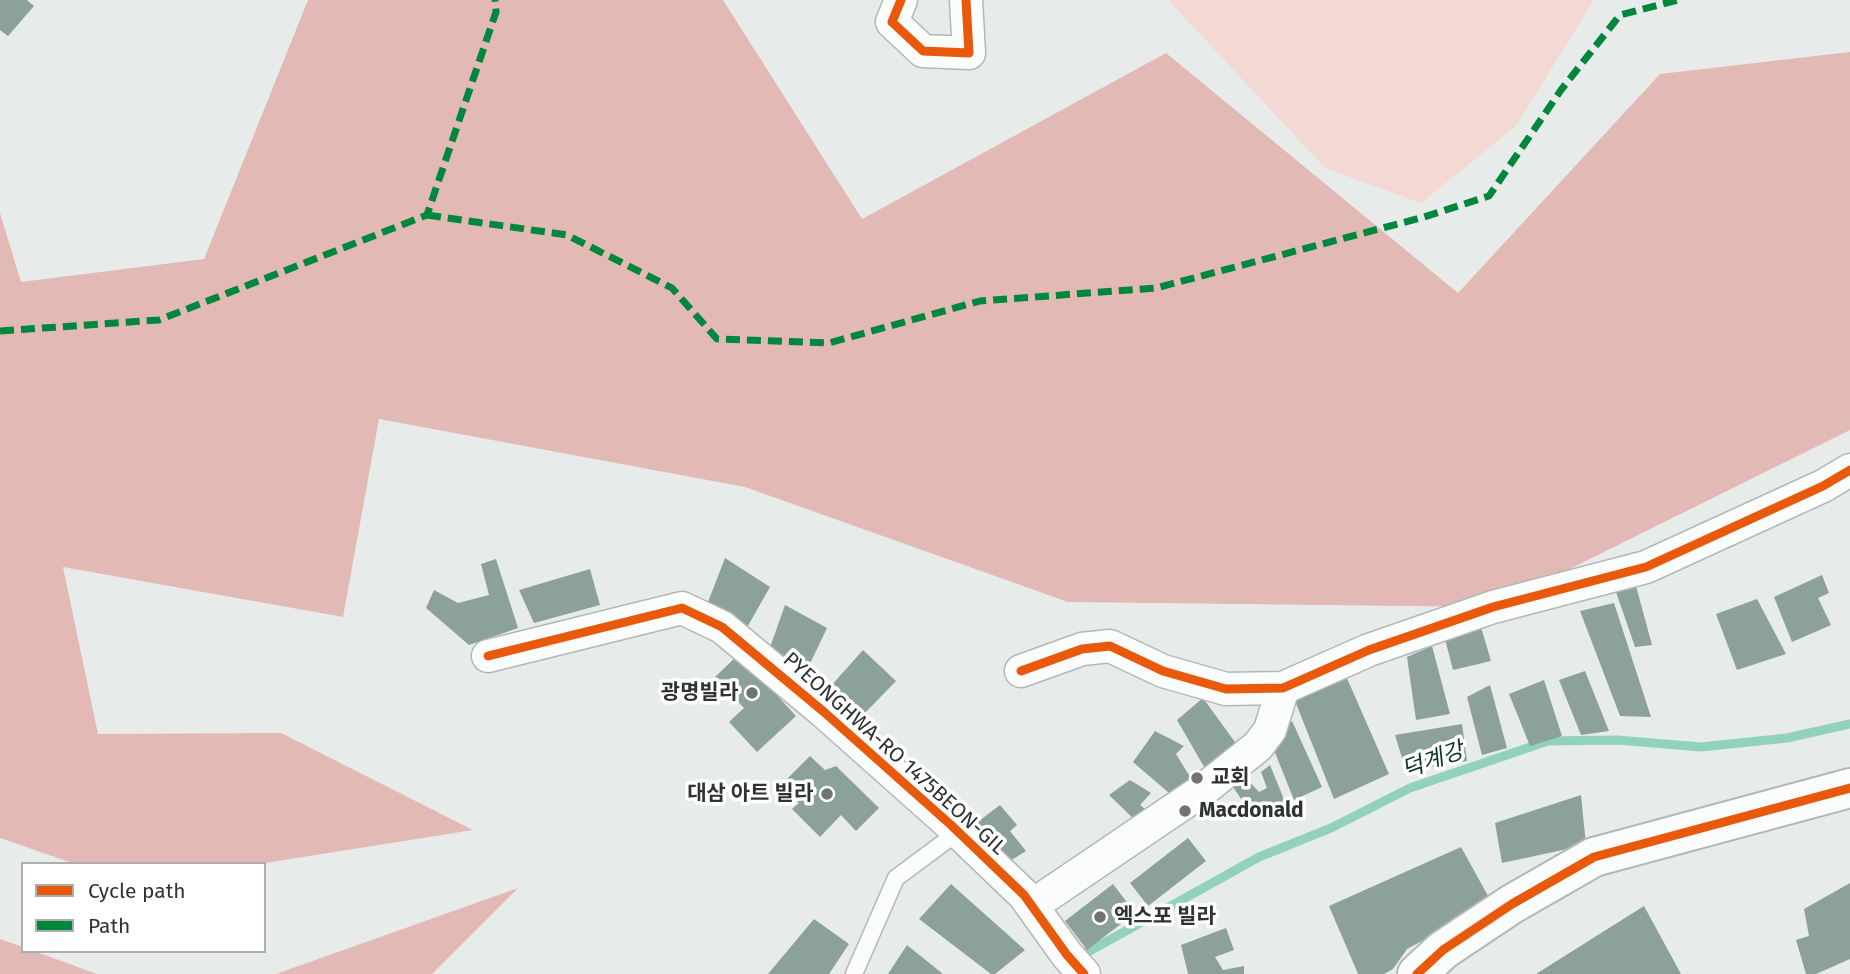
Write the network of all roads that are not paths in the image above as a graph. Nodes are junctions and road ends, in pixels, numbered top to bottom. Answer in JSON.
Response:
{"nodes":[{"id":1,"x":901,"y":0,"type":"edge"},
{"id":2,"x":966,"y":0,"type":"edge"},
{"id":3,"x":1850,"y":470,"type":"edge"},
{"id":4,"x":488,"y":656,"type":"dead end"},
{"id":5,"x":1021,"y":671,"type":"dead end"},
{"id":6,"x":1283,"y":688,"type":"junction"},
{"id":7,"x":1850,"y":788,"type":"edge"},
{"id":8,"x":958,"y":832,"type":"junction"},
{"id":9,"x":1033,"y":905,"type":"junction"},
{"id":10,"x":1076,"y":964,"type":"edge"},
{"id":11,"x":854,"y":974,"type":"edge"},
{"id":12,"x":1417,"y":974,"type":"edge"}],
"edges":[{"from":1,"to":2,"type":"street"},
{"from":3,"to":6,"type":"street"},
{"from":4,"to":8,"type":"street","name":"PYEONGHWA-RO 1475BEON-GIL"},
{"from":5,"to":6,"type":"street"},
{"from":6,"to":9,"type":"street"},
{"from":7,"to":12,"type":"street"},
{"from":8,"to":9,"type":"street","name":"PYEONGHWA-RO 1475BEON-GIL"},
{"from":8,"to":11,"type":"lane"},
{"from":9,"to":10,"type":"street","name":"PYEONGHWA-RO 1475BEON-GIL"}]}
